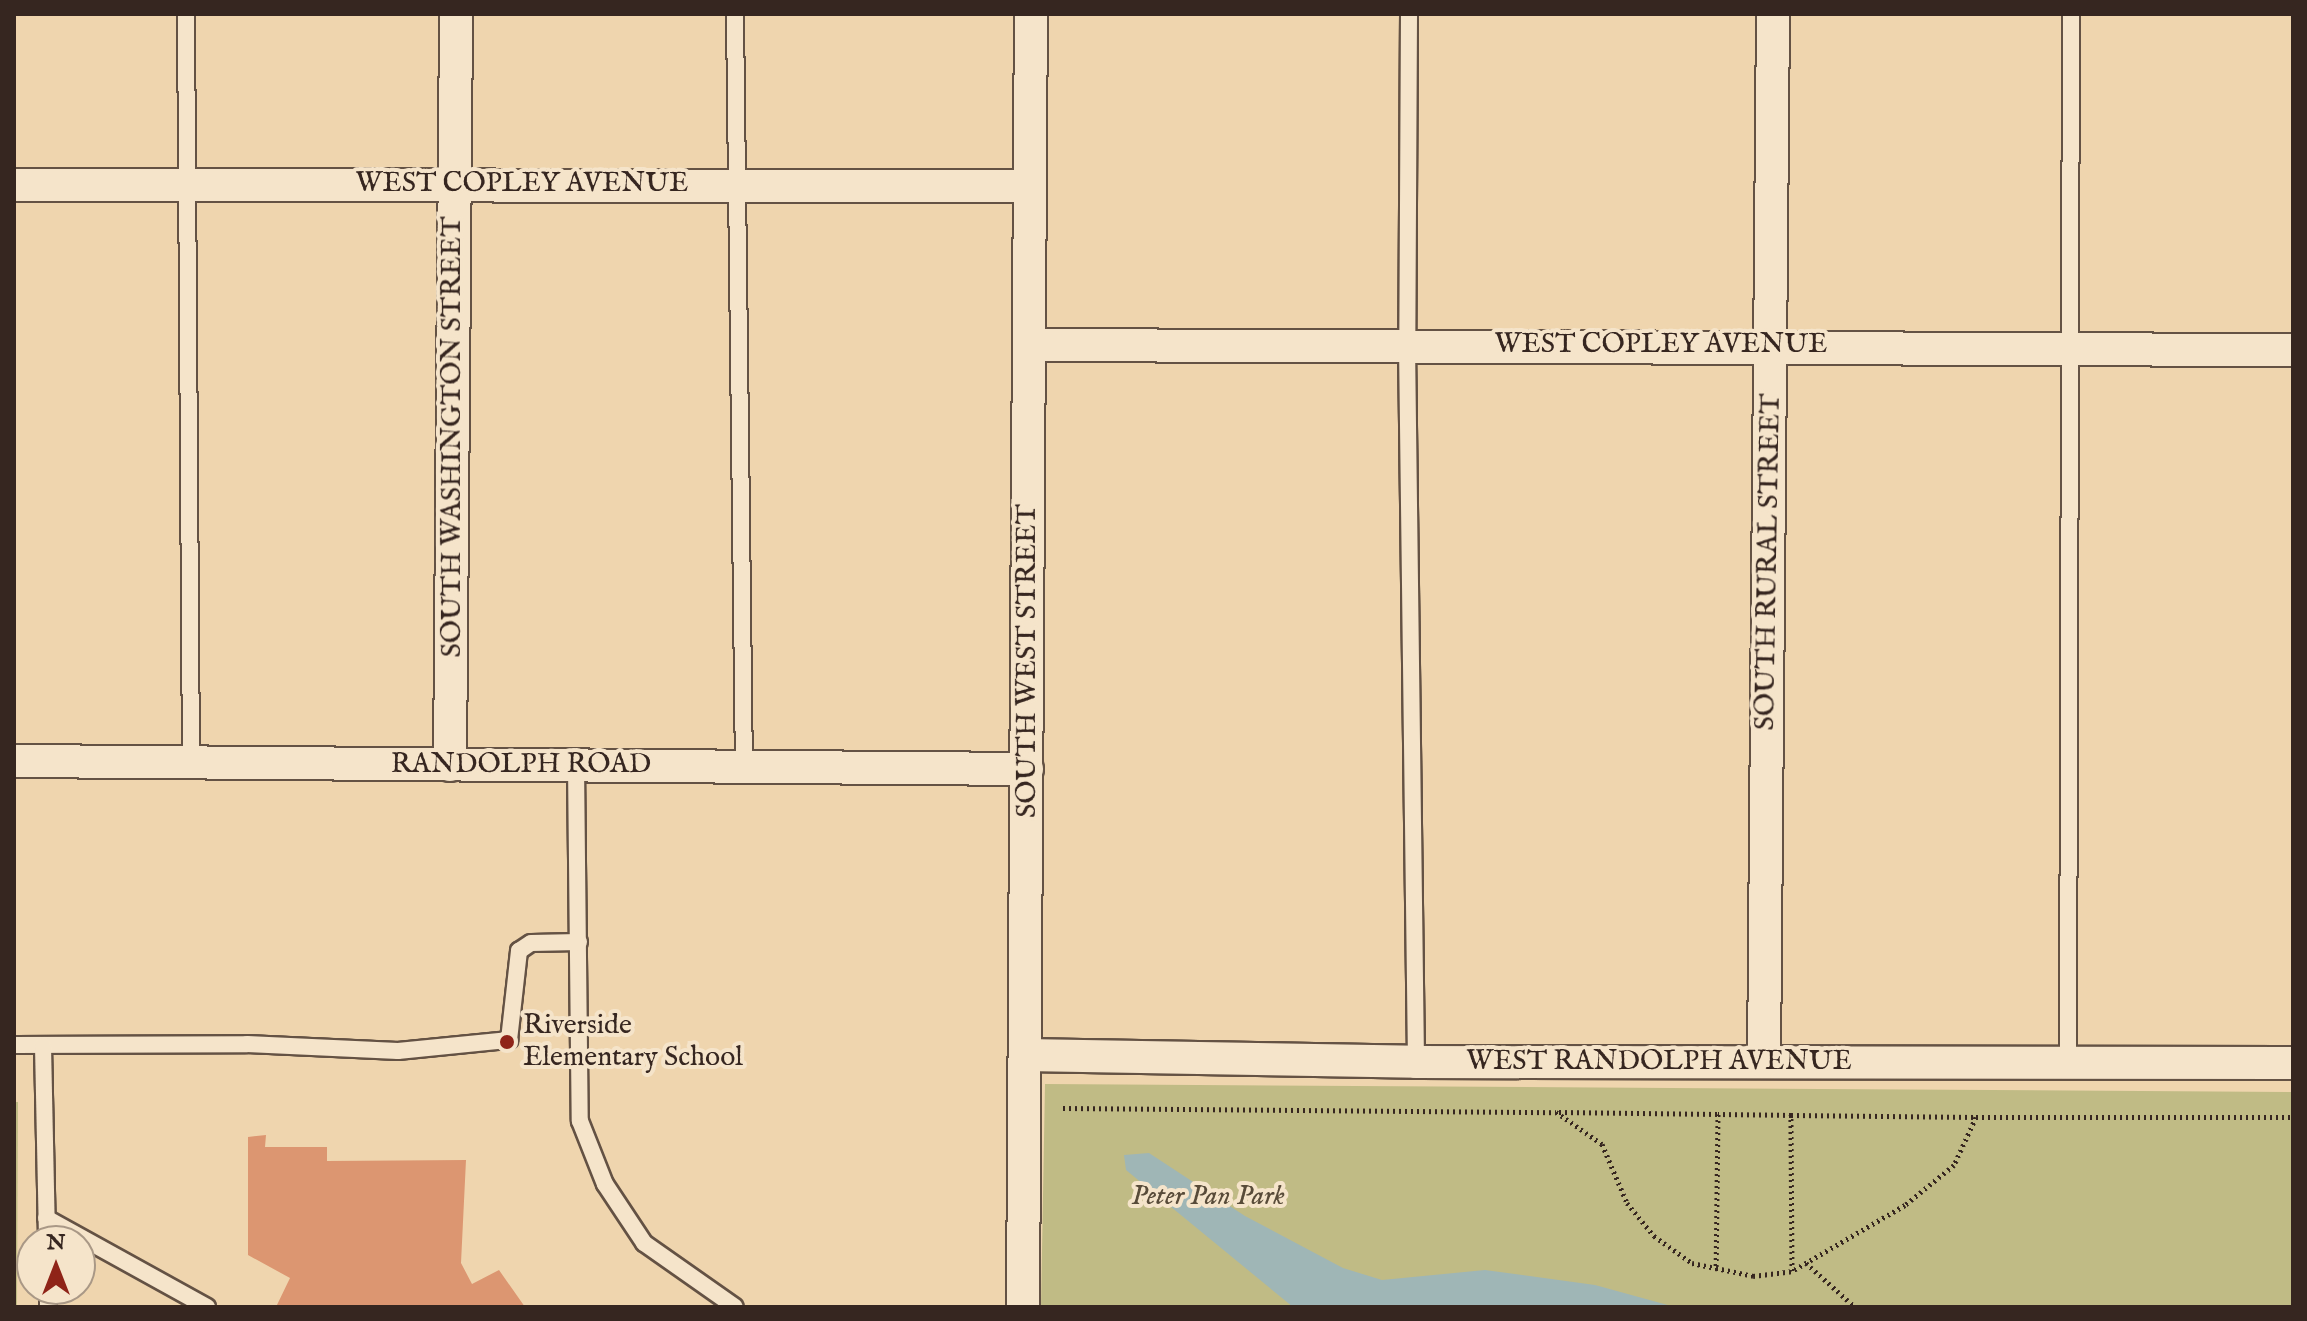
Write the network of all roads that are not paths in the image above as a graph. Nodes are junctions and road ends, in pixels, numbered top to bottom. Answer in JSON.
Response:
{"nodes":[{"id":1,"x":186,"y":14,"type":"edge"},
{"id":2,"x":456,"y":14,"type":"edge"},
{"id":3,"x":735,"y":14,"type":"edge"},
{"id":4,"x":1031,"y":14,"type":"edge"},
{"id":5,"x":1409,"y":14,"type":"edge"},
{"id":6,"x":1773,"y":14,"type":"edge"},
{"id":7,"x":2071,"y":14,"type":"edge"},
{"id":8,"x":735,"y":183,"type":"junction"},
{"id":9,"x":455,"y":184,"type":"junction"},
{"id":10,"x":14,"y":185,"type":"edge"},
{"id":11,"x":190,"y":186,"type":"junction"},
{"id":12,"x":1029,"y":186,"type":"junction"},
{"id":13,"x":1030,"y":345,"type":"junction"},
{"id":14,"x":1407,"y":345,"type":"junction"},
{"id":15,"x":1772,"y":345,"type":"junction"},
{"id":16,"x":2070,"y":349,"type":"junction"},
{"id":17,"x":2293,"y":350,"type":"edge"},
{"id":18,"x":14,"y":761,"type":"edge"},
{"id":19,"x":191,"y":763,"type":"junction"},
{"id":20,"x":450,"y":765,"type":"junction"},
{"id":21,"x":576,"y":765,"type":"junction"},
{"id":22,"x":744,"y":767,"type":"junction"},
{"id":23,"x":1027,"y":769,"type":"junction"},
{"id":24,"x":579,"y":942,"type":"junction"},
{"id":25,"x":14,"y":1045,"type":"edge"},
{"id":26,"x":43,"y":1046,"type":"junction"},
{"id":27,"x":1025,"y":1055,"type":"junction"},
{"id":28,"x":1416,"y":1062,"type":"junction"},
{"id":29,"x":1764,"y":1062,"type":"junction"},
{"id":30,"x":2068,"y":1063,"type":"junction"},
{"id":31,"x":2293,"y":1063,"type":"edge"},
{"id":32,"x":46,"y":1218,"type":"junction"},
{"id":33,"x":46,"y":1225,"type":"edge"},
{"id":34,"x":207,"y":1307,"type":"edge"},
{"id":35,"x":735,"y":1307,"type":"edge"},
{"id":36,"x":1023,"y":1307,"type":"edge"}],
"edges":[{"from":1,"to":11,"type":"lane"},
{"from":2,"to":9,"type":"street","name":"SOUTH WASHINGTON STREET"},
{"from":3,"to":8,"type":"lane"},
{"from":4,"to":12,"type":"street","name":"SOUTH WEST STREET"},
{"from":5,"to":14,"type":"lane"},
{"from":6,"to":15,"type":"street","name":"SOUTH RURAL STREET"},
{"from":7,"to":16,"type":"lane"},
{"from":8,"to":9,"type":"street","name":"WEST COPLEY AVENUE"},
{"from":8,"to":12,"type":"street","name":"WEST COPLEY AVENUE"},
{"from":8,"to":22,"type":"lane"},
{"from":9,"to":11,"type":"street","name":"WEST COPLEY AVENUE"},
{"from":9,"to":20,"type":"street","name":"SOUTH WASHINGTON STREET"},
{"from":10,"to":11,"type":"street","name":"WEST COPLEY AVENUE"},
{"from":11,"to":19,"type":"lane"},
{"from":12,"to":13,"type":"street","name":"SOUTH WEST STREET"},
{"from":13,"to":14,"type":"street","name":"WEST COPLEY AVENUE"},
{"from":13,"to":23,"type":"street","name":"SOUTH WEST STREET"},
{"from":14,"to":15,"type":"street","name":"WEST COPLEY AVENUE"},
{"from":14,"to":28,"type":"lane"},
{"from":15,"to":16,"type":"street","name":"WEST COPLEY AVENUE"},
{"from":15,"to":29,"type":"street","name":"SOUTH RURAL STREET"},
{"from":16,"to":17,"type":"street","name":"WEST COPLEY AVENUE"},
{"from":16,"to":30,"type":"lane"},
{"from":18,"to":19,"type":"street","name":"RANDOLPH ROAD"},
{"from":19,"to":20,"type":"street","name":"RANDOLPH ROAD"},
{"from":20,"to":21,"type":"street","name":"RANDOLPH ROAD"},
{"from":21,"to":22,"type":"street","name":"RANDOLPH ROAD"},
{"from":21,"to":24,"type":"lane"},
{"from":22,"to":23,"type":"street","name":"RANDOLPH ROAD"},
{"from":23,"to":27,"type":"street","name":"SOUTH WEST STREET"},
{"from":24,"to":26,"type":"lane"},
{"from":24,"to":35,"type":"lane"},
{"from":25,"to":26,"type":"lane"},
{"from":26,"to":32,"type":"lane"},
{"from":27,"to":28,"type":"street","name":"WEST RANDOLPH AVENUE"},
{"from":27,"to":36,"type":"street","name":"SOUTH WEST STREET"},
{"from":28,"to":29,"type":"street","name":"WEST RANDOLPH AVENUE"},
{"from":29,"to":30,"type":"street","name":"WEST RANDOLPH AVENUE"},
{"from":30,"to":31,"type":"street","name":"WEST RANDOLPH AVENUE"},
{"from":32,"to":33,"type":"lane"},
{"from":32,"to":34,"type":"lane"}]}
